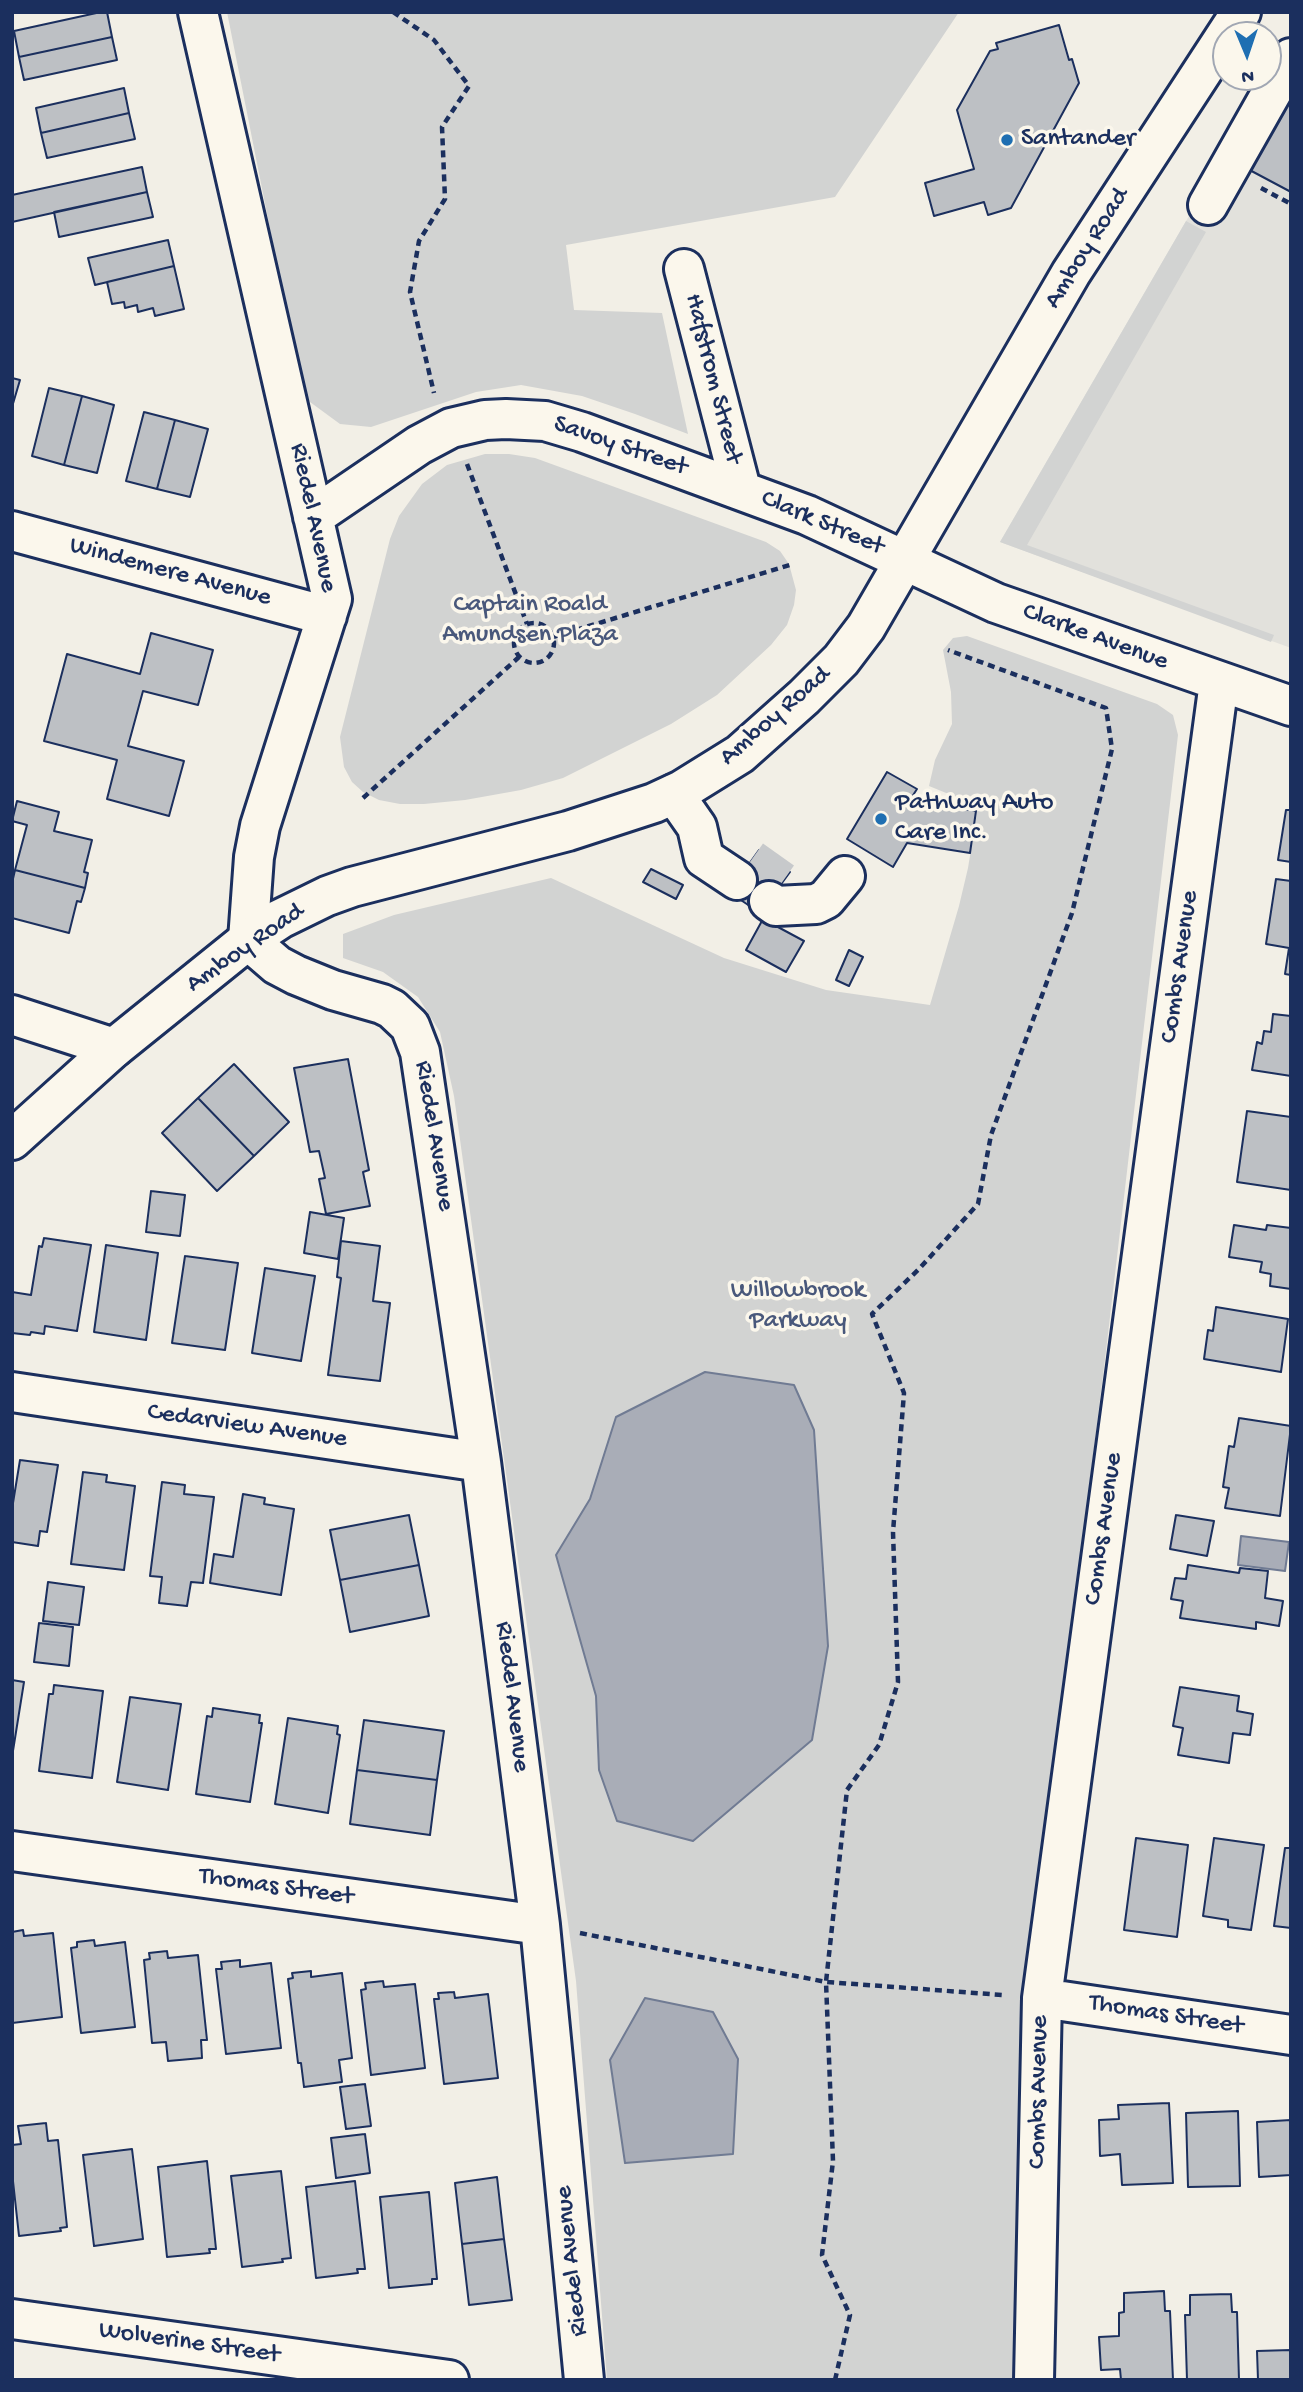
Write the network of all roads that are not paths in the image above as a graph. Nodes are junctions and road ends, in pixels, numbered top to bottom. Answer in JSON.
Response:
{"nodes":[{"id":1,"x":198,"y":12,"type":"edge"},
{"id":2,"x":1241,"y":12,"type":"edge"},
{"id":3,"x":1291,"y":58,"type":"edge"},
{"id":4,"x":1208,"y":205,"type":"dead end"},
{"id":5,"x":684,"y":269,"type":"dead end"},
{"id":6,"x":741,"y":489,"type":"junction"},
{"id":7,"x":313,"y":517,"type":"junction"},
{"id":8,"x":12,"y":531,"type":"edge"},
{"id":9,"x":904,"y":560,"type":"junction"},
{"id":10,"x":327,"y":616,"type":"junction"},
{"id":11,"x":1219,"y":682,"type":"junction"},
{"id":12,"x":1291,"y":706,"type":"edge"},
{"id":13,"x":674,"y":794,"type":"junction"},
{"id":14,"x":745,"y":870,"type":"tunnel mouth"},
{"id":15,"x":845,"y":876,"type":"dead end"},
{"id":16,"x":785,"y":896,"type":"tunnel mouth"},
{"id":17,"x":248,"y":940,"type":"junction"},
{"id":18,"x":12,"y":1015,"type":"edge"},
{"id":19,"x":114,"y":1048,"type":"junction"},
{"id":20,"x":12,"y":1140,"type":"edge"},
{"id":21,"x":12,"y":1392,"type":"edge"},
{"id":22,"x":481,"y":1462,"type":"junction"},
{"id":23,"x":12,"y":1851,"type":"edge"},
{"id":24,"x":540,"y":1925,"type":"junction"},
{"id":25,"x":1027,"y":1996,"type":"junction"},
{"id":26,"x":1291,"y":2035,"type":"edge"},
{"id":27,"x":12,"y":2319,"type":"edge"},
{"id":28,"x":449,"y":2380,"type":"edge"},
{"id":29,"x":584,"y":2380,"type":"edge"},
{"id":30,"x":1034,"y":2380,"type":"edge"}],
"edges":[{"from":1,"to":7,"type":"street","name":"Riedel Avenue"},
{"from":2,"to":9,"type":"street","name":"Amboy Road"},
{"from":3,"to":4,"type":"street"},
{"from":5,"to":6,"type":"street","name":"Hafstrom Street"},
{"from":6,"to":7,"type":"street","name":"Savoy Street"},
{"from":6,"to":9,"type":"street","name":"Clark Street"},
{"from":7,"to":10,"type":"street","name":"Riedel Avenue"},
{"from":8,"to":10,"type":"street","name":"Windemere Avenue"},
{"from":9,"to":11,"type":"street","name":"Clarke Avenue"},
{"from":9,"to":13,"type":"street","name":"Amboy Road"},
{"from":10,"to":17,"type":"street","name":"Riedel Avenue"},
{"from":11,"to":12,"type":"street","name":"Clarke Avenue"},
{"from":11,"to":25,"type":"street","name":"Combs Avenue"},
{"from":13,"to":14,"type":"street"},
{"from":13,"to":17,"type":"street","name":"Amboy Road"},
{"from":15,"to":16,"type":"street"},
{"from":17,"to":19,"type":"street","name":"Amboy Road"},
{"from":17,"to":22,"type":"street","name":"Riedel Avenue"},
{"from":18,"to":19,"type":"street"},
{"from":19,"to":20,"type":"street","name":"Amboy Road"},
{"from":21,"to":22,"type":"street","name":"Cedarview Avenue"},
{"from":22,"to":24,"type":"street","name":"Riedel Avenue"},
{"from":23,"to":24,"type":"street","name":"Thomas Street"},
{"from":24,"to":29,"type":"street","name":"Riedel Avenue"},
{"from":25,"to":26,"type":"street","name":"Thomas Street"},
{"from":25,"to":30,"type":"street","name":"Combs Avenue"},
{"from":27,"to":28,"type":"street","name":"Wolverine Street"}]}
